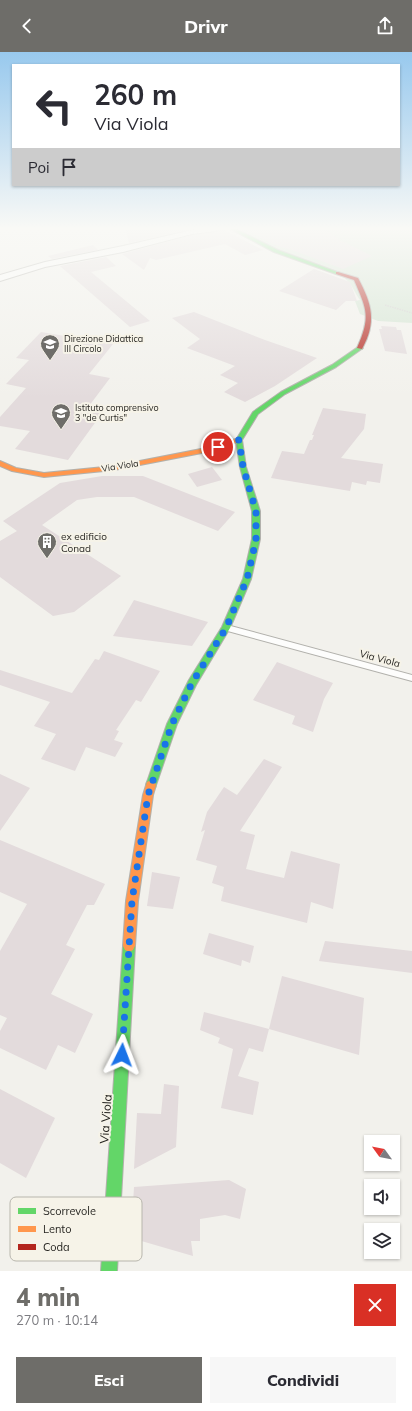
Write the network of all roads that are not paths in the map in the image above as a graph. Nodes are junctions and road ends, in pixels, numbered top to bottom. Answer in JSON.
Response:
{"nodes":[{"id":1,"x":359,"y":285,"type":"edge"},
{"id":2,"x":239,"y":440,"type":"junction"},
{"id":3,"x":0,"y":463,"type":"edge"},
{"id":4,"x":226,"y":628,"type":"junction"},
{"id":5,"x":412,"y":678,"type":"edge"},
{"id":6,"x":114,"y":1197,"type":"edge"},
{"id":7,"x":110,"y":1261,"type":"edge"},
{"id":8,"x":109,"y":1271,"type":"edge"}],
"edges":[{"from":1,"to":2,"type":"street"},
{"from":2,"to":3,"type":"street","name":"Via Viola"},
{"from":2,"to":4,"type":"street","name":"Via Viola"},
{"from":4,"to":5,"type":"lane","name":"Via Viola"},
{"from":4,"to":6,"type":"street","name":"Via Viola"},
{"from":7,"to":8,"type":"street","name":"Via Viola"}]}
